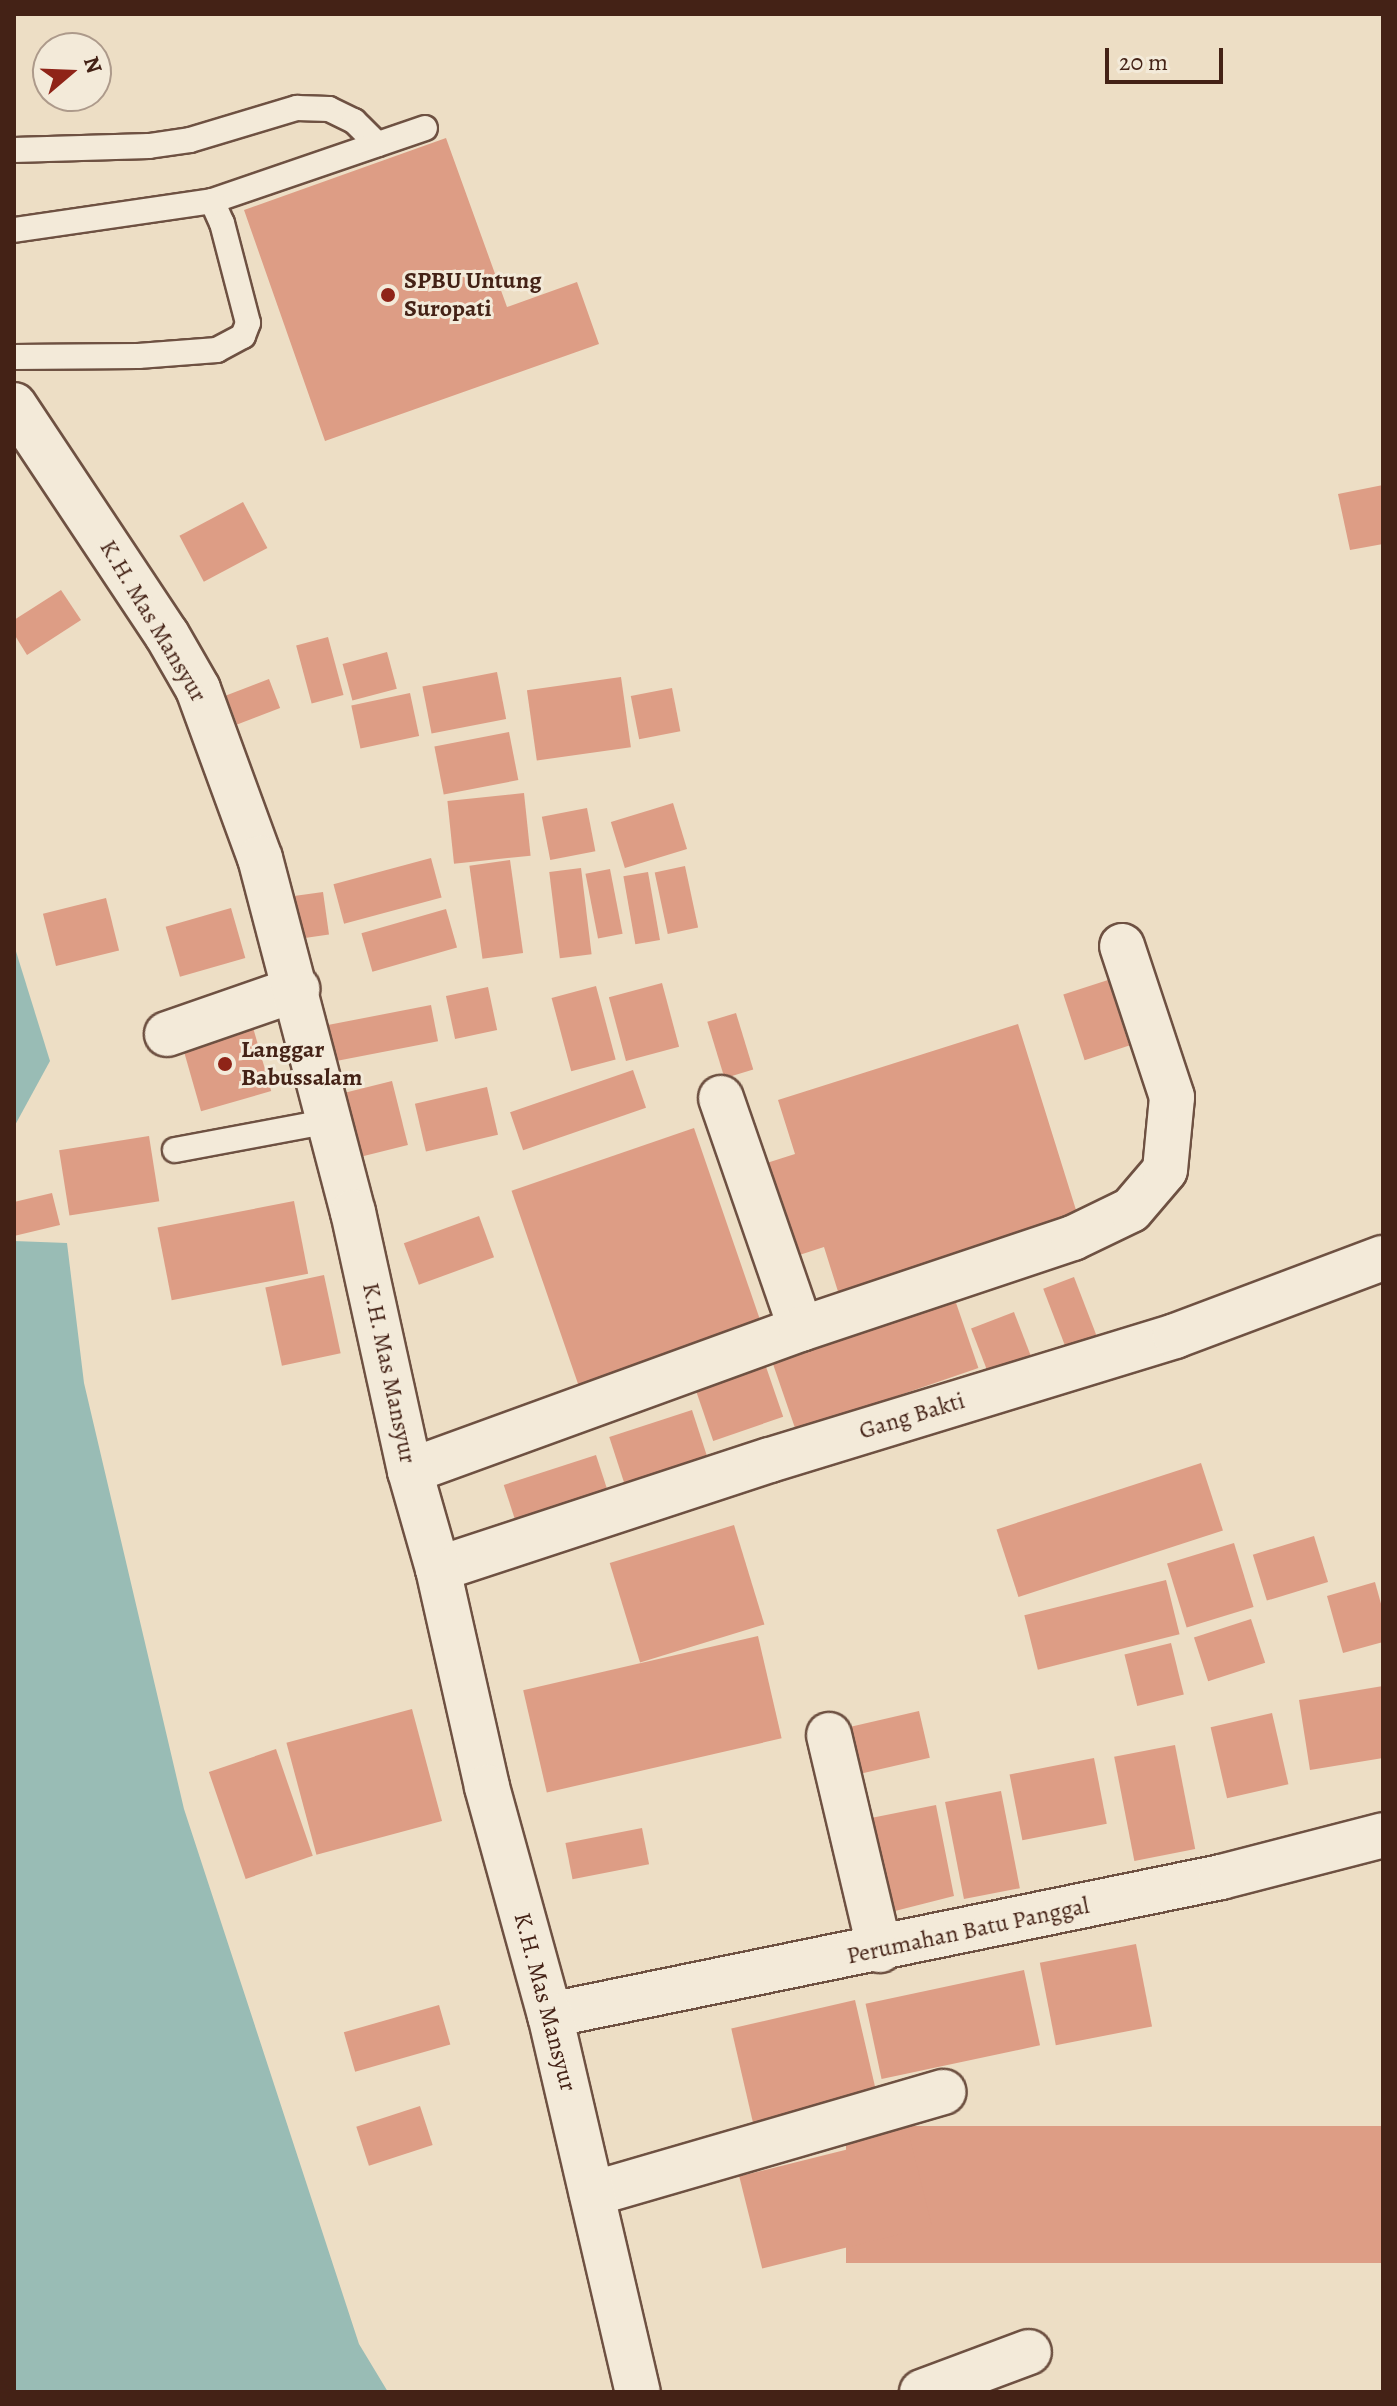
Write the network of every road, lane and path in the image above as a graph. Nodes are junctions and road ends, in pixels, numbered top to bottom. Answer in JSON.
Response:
{"nodes":[{"id":1,"x":425,"y":128,"type":"dead end"},
{"id":2,"x":377,"y":144,"type":"junction"},
{"id":3,"x":14,"y":150,"type":"edge"},
{"id":4,"x":212,"y":201,"type":"junction"},
{"id":5,"x":14,"y":230,"type":"edge"},
{"id":6,"x":14,"y":357,"type":"edge"},
{"id":7,"x":14,"y":405,"type":"edge"},
{"id":8,"x":1122,"y":946,"type":"dead end"},
{"id":9,"x":297,"y":989,"type":"junction"},
{"id":10,"x":167,"y":1034,"type":"dead end"},
{"id":11,"x":721,"y":1098,"type":"dead end"},
{"id":12,"x":330,"y":1121,"type":"junction"},
{"id":13,"x":175,"y":1150,"type":"dead end"},
{"id":14,"x":1383,"y":1258,"type":"edge"},
{"id":15,"x":801,"y":1329,"type":"junction"},
{"id":16,"x":410,"y":1471,"type":"junction"},
{"id":17,"x":438,"y":1569,"type":"junction"},
{"id":18,"x":829,"y":1735,"type":"dead end"},
{"id":19,"x":1383,"y":1835,"type":"edge"},
{"id":20,"x":880,"y":1950,"type":"junction"},
{"id":21,"x":550,"y":2015,"type":"junction"},
{"id":22,"x":943,"y":2092,"type":"dead end"},
{"id":23,"x":592,"y":2194,"type":"junction"},
{"id":24,"x":1029,"y":2352,"type":"dead end"},
{"id":25,"x":638,"y":2392,"type":"edge"},
{"id":26,"x":922,"y":2392,"type":"edge"}],
"edges":[{"from":1,"to":2,"type":"lane"},
{"from":2,"to":3,"type":"lane"},
{"from":2,"to":4,"type":"lane"},
{"from":4,"to":5,"type":"lane"},
{"from":4,"to":6,"type":"lane"},
{"from":7,"to":9,"type":"street","name":"K.H. Mas Mansyur"},
{"from":8,"to":15,"type":"street"},
{"from":9,"to":10,"type":"street"},
{"from":9,"to":12,"type":"street","name":"K.H. Mas Mansyur"},
{"from":11,"to":15,"type":"street"},
{"from":12,"to":13,"type":"lane"},
{"from":12,"to":16,"type":"street","name":"K.H. Mas Mansyur"},
{"from":14,"to":17,"type":"street","name":"Gang Bakti"},
{"from":15,"to":16,"type":"street"},
{"from":16,"to":17,"type":"street","name":"K.H. Mas Mansyur"},
{"from":17,"to":21,"type":"street","name":"K.H. Mas Mansyur"},
{"from":18,"to":20,"type":"street"},
{"from":19,"to":20,"type":"street","name":"Perumahan Batu Panggal"},
{"from":20,"to":21,"type":"street","name":"Perumahan Batu Panggal"},
{"from":21,"to":23,"type":"street","name":"K.H. Mas Mansyur"},
{"from":22,"to":23,"type":"street"},
{"from":23,"to":25,"type":"street","name":"K.H. Mas Mansyur"},
{"from":24,"to":26,"type":"street"}]}
